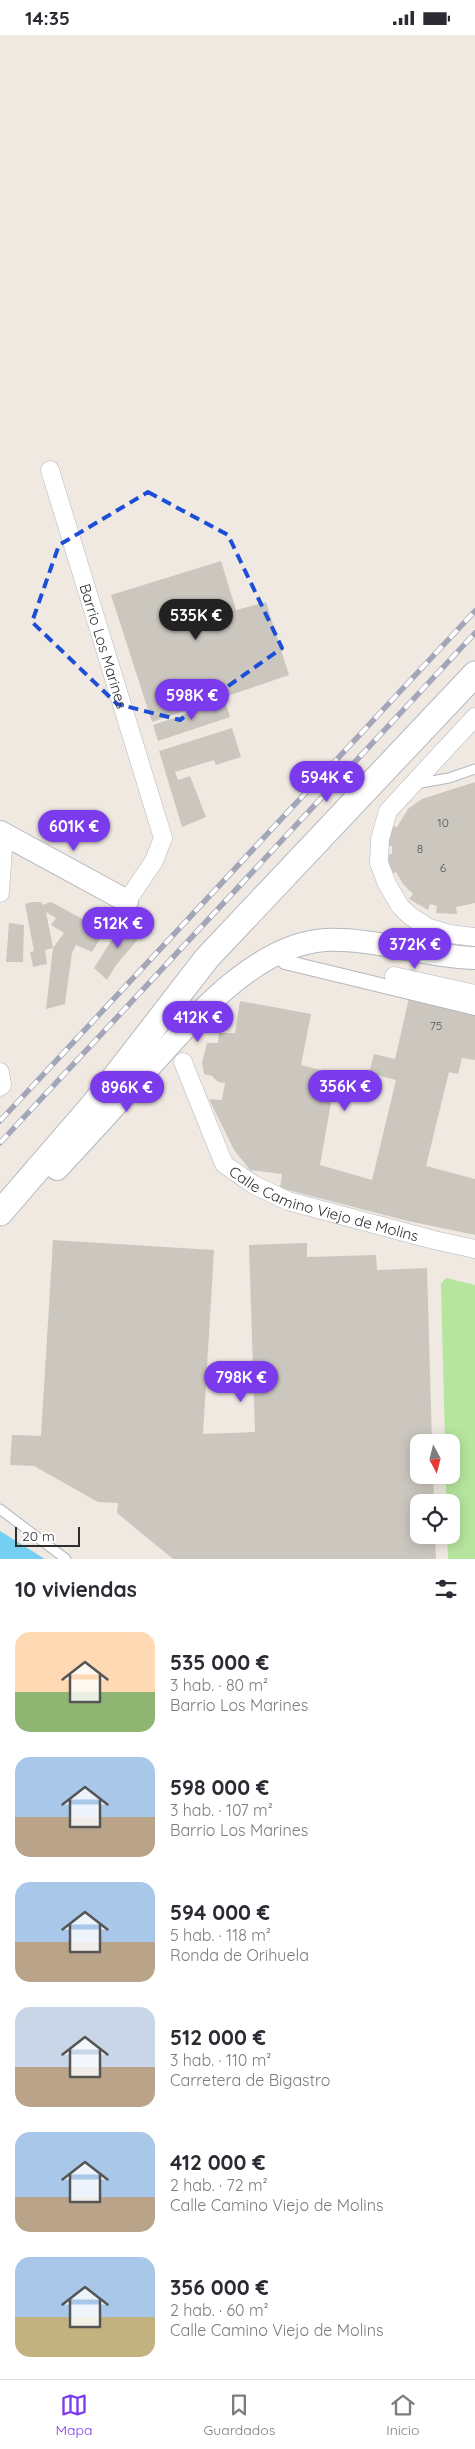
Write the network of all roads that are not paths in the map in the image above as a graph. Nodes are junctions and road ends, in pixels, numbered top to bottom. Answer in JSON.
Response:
{"nodes":[{"id":1,"x":50,"y":469,"type":"dead end"},
{"id":2,"x":475,"y":674,"type":"edge"},
{"id":3,"x":475,"y":717,"type":"edge"},
{"id":4,"x":475,"y":769,"type":"edge"},
{"id":5,"x":413,"y":785,"type":"junction"},
{"id":6,"x":2,"y":834,"type":"edge"},
{"id":7,"x":0,"y":893,"type":"edge"},
{"id":8,"x":127,"y":901,"type":"joint"},
{"id":9,"x":475,"y":937,"type":"edge"},
{"id":10,"x":207,"y":958,"type":"junction"},
{"id":11,"x":475,"y":958,"type":"edge"},
{"id":12,"x":285,"y":962,"type":"dead end"},
{"id":13,"x":394,"y":976,"type":"dead end"},
{"id":14,"x":475,"y":993,"type":"edge"},
{"id":15,"x":475,"y":1007,"type":"edge"},
{"id":16,"x":183,"y":1062,"type":"dead end"},
{"id":17,"x":0,"y":1073,"type":"edge"},
{"id":18,"x":0,"y":1087,"type":"edge"},
{"id":19,"x":57,"y":1169,"type":"junction"},
{"id":20,"x":0,"y":1213,"type":"edge"},
{"id":21,"x":0,"y":1232,"type":"edge"},
{"id":22,"x":475,"y":1249,"type":"edge"},
{"id":23,"x":0,"y":1509,"type":"edge"},
{"id":24,"x":66,"y":1559,"type":"edge"}],
"edges":[{"from":1,"to":8,"type":"street","name":"Barrio Los Marines"},
{"from":2,"to":10,"type":"main road"},
{"from":3,"to":5,"type":"street"},
{"from":4,"to":5,"type":"lane"},
{"from":5,"to":9,"type":"street"},
{"from":6,"to":7,"type":"street"},
{"from":6,"to":8,"type":"street"},
{"from":10,"to":19,"type":"main road"},
{"from":10,"to":20,"type":"main road"},
{"from":11,"to":19,"type":"street"},
{"from":12,"to":15,"type":"street"},
{"from":13,"to":14,"type":"street"},
{"from":16,"to":22,"type":"street","name":"Calle Camino Viejo de Molins"},
{"from":17,"to":18,"type":"street"},
{"from":19,"to":21,"type":"main road"},
{"from":23,"to":24,"type":"lane"}]}
